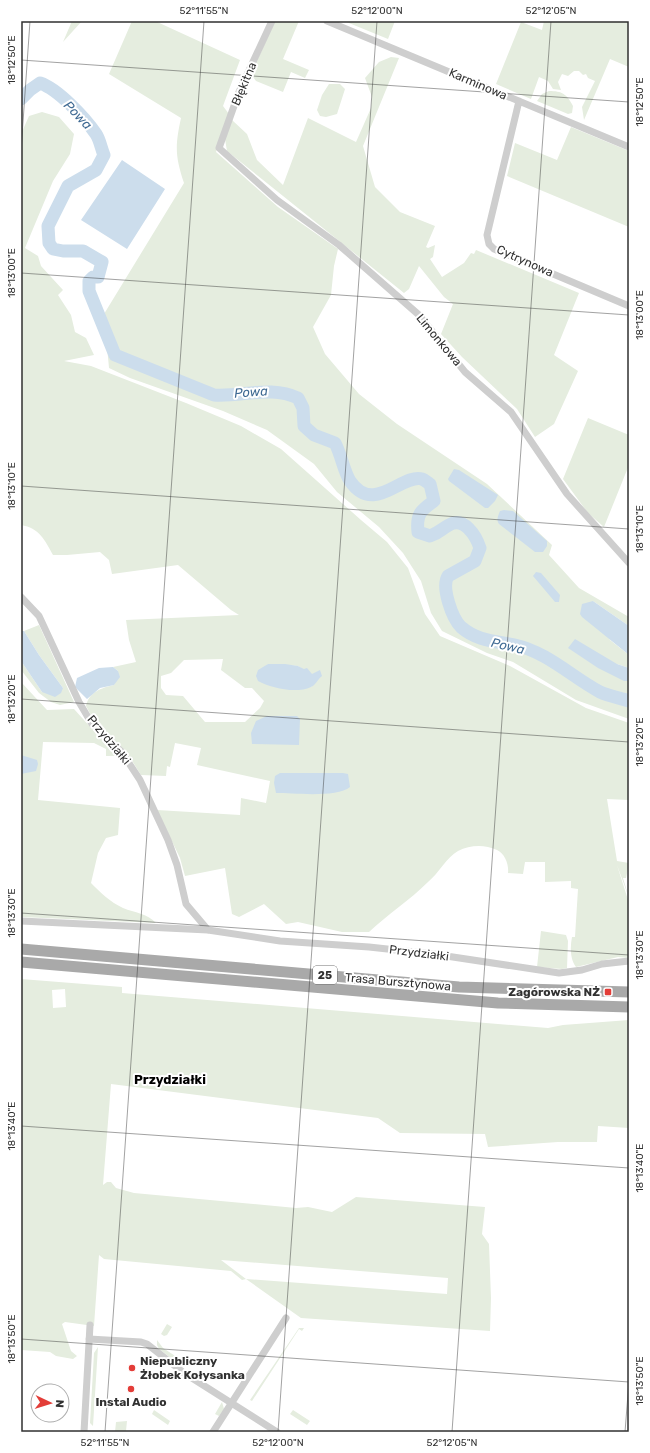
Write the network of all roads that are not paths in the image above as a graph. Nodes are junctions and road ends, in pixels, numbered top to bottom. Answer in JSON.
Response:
{"nodes":[{"id":1,"x":272,"y":21,"type":"edge"},
{"id":2,"x":327,"y":21,"type":"edge"},
{"id":3,"x":519,"y":101,"type":"junction"},
{"id":4,"x":629,"y":147,"type":"edge"},
{"id":5,"x":219,"y":148,"type":"joint"},
{"id":6,"x":629,"y":306,"type":"edge"},
{"id":7,"x":629,"y":562,"type":"edge"},
{"id":8,"x":21,"y":596,"type":"edge"},
{"id":9,"x":21,"y":920,"type":"edge"},
{"id":10,"x":208,"y":930,"type":"junction"},
{"id":11,"x":21,"y":949,"type":"edge"},
{"id":12,"x":629,"y":961,"type":"edge"},
{"id":13,"x":21,"y":962,"type":"edge"},
{"id":14,"x":629,"y":992,"type":"edge"},
{"id":15,"x":629,"y":1007,"type":"edge"},
{"id":16,"x":286,"y":1318,"type":"dead end"},
{"id":17,"x":90,"y":1325,"type":"dead end"},
{"id":18,"x":89,"y":1339,"type":"junction"},
{"id":19,"x":232,"y":1403,"type":"junction"},
{"id":20,"x":84,"y":1432,"type":"edge"},
{"id":21,"x":213,"y":1432,"type":"edge"},
{"id":22,"x":277,"y":1432,"type":"edge"}],
"edges":[{"from":1,"to":5,"type":"street","name":"Błękitna"},
{"from":2,"to":3,"type":"street","name":"Karminowa"},
{"from":3,"to":4,"type":"street","name":"Karminowa"},
{"from":3,"to":6,"type":"street","name":"Cytrynowa"},
{"from":5,"to":7,"type":"street","name":"Limonkowa"},
{"from":8,"to":10,"type":"street","name":"Przydziałki"},
{"from":9,"to":10,"type":"street","name":"Przydziałki"},
{"from":10,"to":12,"type":"street","name":"Przydziałki"},
{"from":11,"to":14,"type":"main road","name":"Trasa Bursztynowa","number":"25"},
{"from":13,"to":15,"type":"main road","name":"Trasa Bursztynowa","number":"25"},
{"from":16,"to":19,"type":"street"},
{"from":17,"to":18,"type":"street"},
{"from":18,"to":19,"type":"street"},
{"from":18,"to":20,"type":"street"},
{"from":19,"to":21,"type":"street"},
{"from":19,"to":22,"type":"street"}]}
